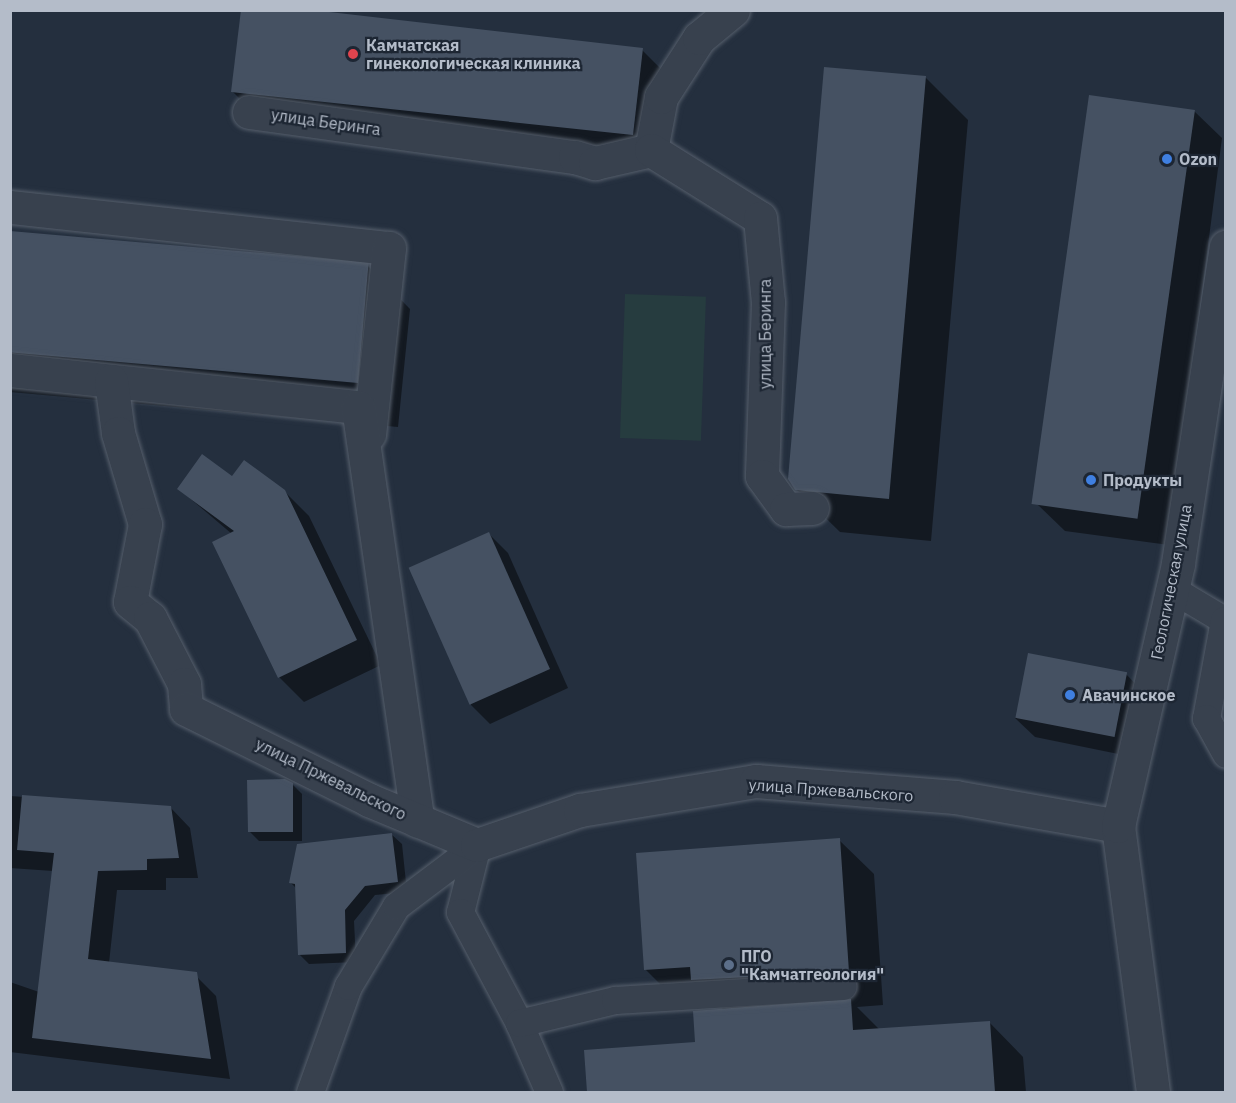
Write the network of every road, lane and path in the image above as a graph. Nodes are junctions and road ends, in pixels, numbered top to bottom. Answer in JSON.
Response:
{"nodes":[{"id":1,"x":733,"y":10,"type":"edge"},
{"id":2,"x":249,"y":112,"type":"dead end"},
{"id":3,"x":651,"y":150,"type":"junction"},
{"id":4,"x":10,"y":207,"type":"edge"},
{"id":5,"x":1226,"y":247,"type":"edge"},
{"id":6,"x":10,"y":370,"type":"edge"},
{"id":7,"x":111,"y":381,"type":"junction"},
{"id":8,"x":366,"y":463,"type":"junction"},
{"id":9,"x":812,"y":508,"type":"dead end"},
{"id":10,"x":1172,"y":589,"type":"junction"},
{"id":11,"x":1225,"y":617,"type":"edge"},
{"id":12,"x":1226,"y":754,"type":"edge"},
{"id":13,"x":418,"y":821,"type":"junction"},
{"id":14,"x":1118,"y":826,"type":"junction"},
{"id":15,"x":477,"y":845,"type":"junction"},
{"id":16,"x":843,"y":986,"type":"dead end"},
{"id":17,"x":519,"y":1023,"type":"junction"},
{"id":18,"x":310,"y":1092,"type":"edge"},
{"id":19,"x":549,"y":1092,"type":"edge"},
{"id":20,"x":1153,"y":1092,"type":"edge"}],
"edges":[{"from":1,"to":3,"type":"street"},
{"from":2,"to":3,"type":"street","name":"улица Беринга"},
{"from":3,"to":9,"type":"street","name":"улица Беринга"},
{"from":4,"to":8,"type":"street"},
{"from":5,"to":10,"type":"street","name":"Геологическая улица"},
{"from":6,"to":7,"type":"street"},
{"from":7,"to":8,"type":"street"},
{"from":7,"to":13,"type":"street","name":"улица Пржевальского"},
{"from":8,"to":13,"type":"street"},
{"from":10,"to":11,"type":"lane"},
{"from":10,"to":14,"type":"street","name":"Геологическая улица"},
{"from":11,"to":12,"type":"lane"},
{"from":13,"to":15,"type":"street","name":"улица Пржевальского"},
{"from":14,"to":15,"type":"street","name":"улица Пржевальского"},
{"from":14,"to":20,"type":"street","name":"Геологическая улица"},
{"from":15,"to":17,"type":"lane"},
{"from":15,"to":18,"type":"lane","name":"улица Пржевальского"},
{"from":16,"to":17,"type":"lane"},
{"from":17,"to":19,"type":"lane"}]}
